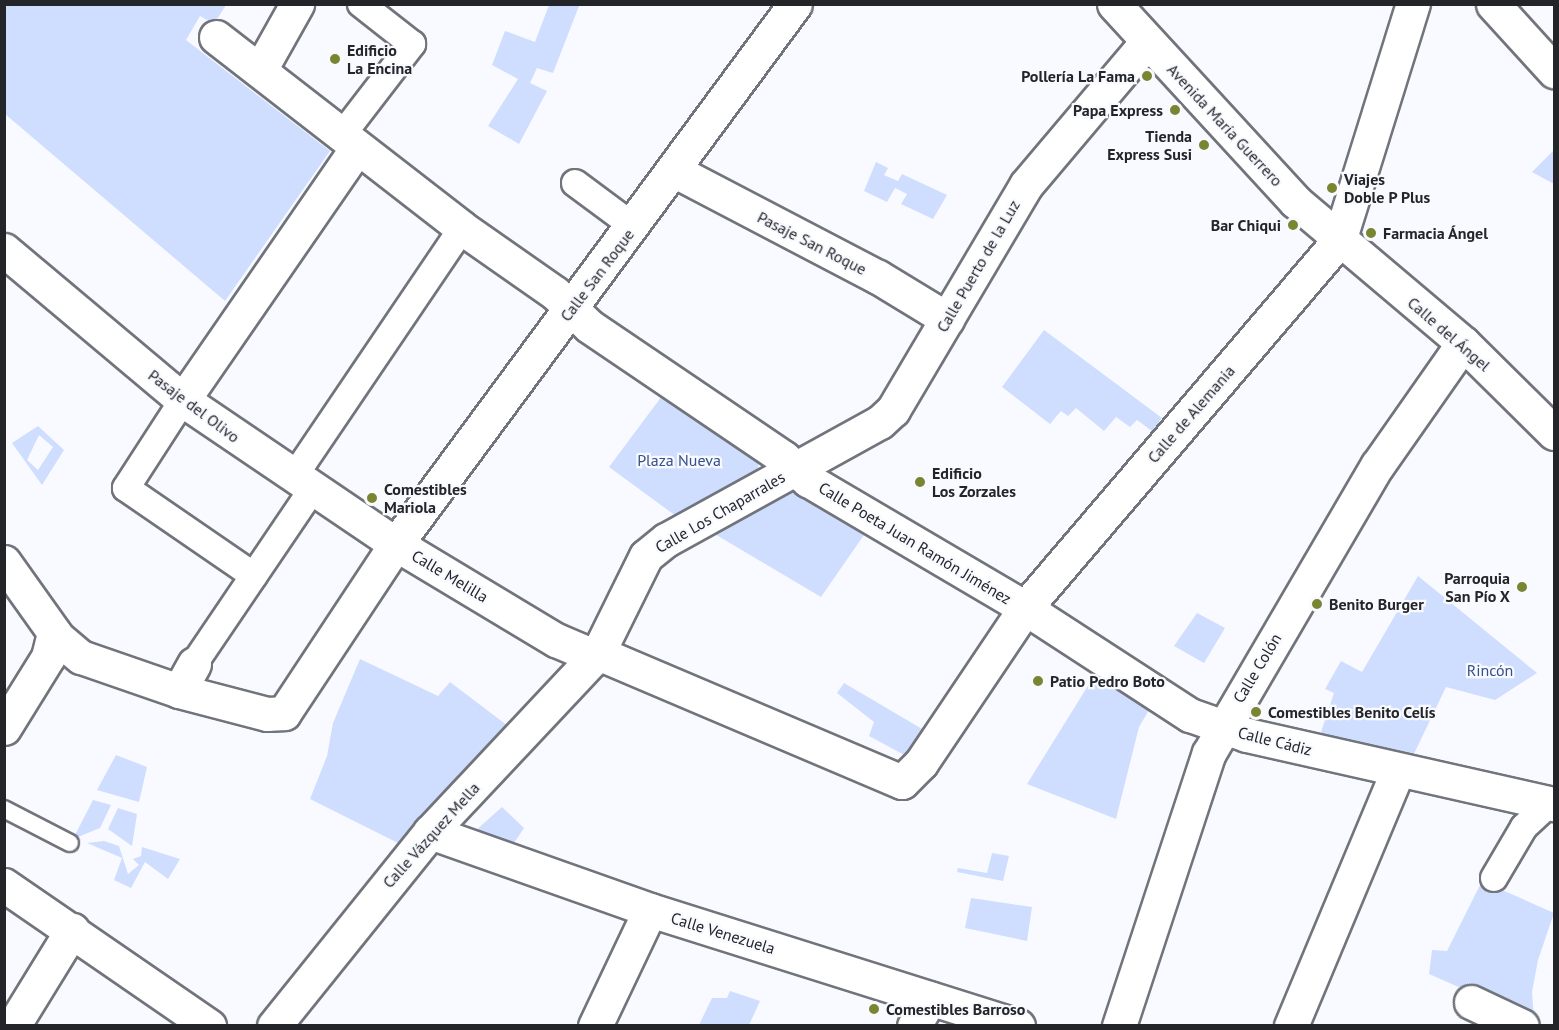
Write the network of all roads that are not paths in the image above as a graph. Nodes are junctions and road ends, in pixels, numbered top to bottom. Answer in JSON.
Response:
{"nodes":[{"id":1,"x":297,"y":4,"type":"edge"},
{"id":2,"x":361,"y":4,"type":"edge"},
{"id":3,"x":795,"y":4,"type":"edge"},
{"id":4,"x":1114,"y":4,"type":"edge"},
{"id":5,"x":1413,"y":4,"type":"edge"},
{"id":6,"x":1493,"y":4,"type":"edge"},
{"id":7,"x":216,"y":37,"type":"dead end"},
{"id":8,"x":1147,"y":42,"type":"junction"},
{"id":9,"x":260,"y":70,"type":"junction"},
{"id":10,"x":1554,"y":71,"type":"edge"},
{"id":11,"x":349,"y":141,"type":"junction"},
{"id":12,"x":675,"y":171,"type":"junction"},
{"id":13,"x":575,"y":183,"type":"dead end"},
{"id":14,"x":633,"y":226,"type":"junction"},
{"id":15,"x":462,"y":228,"type":"junction"},
{"id":16,"x":1339,"y":241,"type":"junction"},
{"id":17,"x":4,"y":250,"type":"edge"},
{"id":18,"x":573,"y":308,"type":"junction"},
{"id":19,"x":947,"y":319,"type":"junction"},
{"id":20,"x":1463,"y":344,"type":"junction"},
{"id":21,"x":183,"y":400,"type":"junction"},
{"id":22,"x":1554,"y":433,"type":"edge"},
{"id":23,"x":795,"y":469,"type":"junction"},
{"id":24,"x":303,"y":484,"type":"junction"},
{"id":25,"x":396,"y":544,"type":"junction"},
{"id":26,"x":4,"y":562,"type":"edge"},
{"id":27,"x":254,"y":576,"type":"junction"},
{"id":28,"x":1025,"y":608,"type":"junction"},
{"id":29,"x":54,"y":633,"type":"junction"},
{"id":30,"x":598,"y":653,"type":"junction"},
{"id":31,"x":186,"y":677,"type":"junction"},
{"id":32,"x":4,"y":728,"type":"edge"},
{"id":33,"x":1222,"y":728,"type":"junction"},
{"id":34,"x":1398,"y":770,"type":"junction"},
{"id":35,"x":895,"y":782,"type":"joint"},
{"id":36,"x":1553,"y":802,"type":"edge"},
{"id":37,"x":4,"y":809,"type":"edge"},
{"id":38,"x":430,"y":832,"type":"junction"},
{"id":39,"x":70,"y":843,"type":"dead end"},
{"id":40,"x":1494,"y":878,"type":"dead end"},
{"id":41,"x":4,"y":885,"type":"edge"},
{"id":42,"x":650,"y":910,"type":"junction"},
{"id":43,"x":72,"y":930,"type":"junction"},
{"id":44,"x":1471,"y":1002,"type":"dead end"},
{"id":45,"x":922,"y":1012,"type":"edge"},
{"id":46,"x":13,"y":1026,"type":"edge"},
{"id":47,"x":209,"y":1026,"type":"edge"},
{"id":48,"x":274,"y":1026,"type":"edge"},
{"id":49,"x":595,"y":1026,"type":"edge"},
{"id":50,"x":1018,"y":1026,"type":"edge"},
{"id":51,"x":1119,"y":1026,"type":"edge"},
{"id":52,"x":1291,"y":1026,"type":"edge"},
{"id":53,"x":1522,"y":1026,"type":"edge"}],
"edges":[{"from":1,"to":9,"type":"street"},
{"from":2,"to":11,"type":"street"},
{"from":3,"to":12,"type":"street","name":"Calle San Roque"},
{"from":4,"to":8,"type":"street","name":"Avenida María Guerrero"},
{"from":5,"to":16,"type":"street","name":"Calle de Alemania"},
{"from":6,"to":10,"type":"street"},
{"from":7,"to":9,"type":"street","name":"Calle Poeta Juan Ramón Jiménez"},
{"from":8,"to":16,"type":"street","name":"Avenida María Guerrero"},
{"from":8,"to":19,"type":"street","name":"Calle Puerto de la Luz"},
{"from":9,"to":11,"type":"street","name":"Calle Poeta Juan Ramón Jiménez"},
{"from":11,"to":15,"type":"street","name":"Calle Poeta Juan Ramón Jiménez"},
{"from":11,"to":21,"type":"street"},
{"from":12,"to":14,"type":"street","name":"Calle San Roque"},
{"from":12,"to":19,"type":"street","name":"Pasaje San Roque"},
{"from":13,"to":14,"type":"street"},
{"from":14,"to":18,"type":"street","name":"Calle San Roque"},
{"from":15,"to":18,"type":"street","name":"Calle Poeta Juan Ramón Jiménez"},
{"from":15,"to":24,"type":"street"},
{"from":16,"to":20,"type":"street","name":"Calle del Ángel"},
{"from":16,"to":28,"type":"street","name":"Calle de Alemania"},
{"from":17,"to":21,"type":"street","name":"Pasaje del Olivo"},
{"from":18,"to":23,"type":"street","name":"Calle Poeta Juan Ramón Jiménez"},
{"from":18,"to":25,"type":"street","name":"Calle San Roque"},
{"from":19,"to":23,"type":"street","name":"Calle Puerto de la Luz"},
{"from":20,"to":22,"type":"street","name":"Calle del Ángel"},
{"from":20,"to":33,"type":"street","name":"Calle Colón"},
{"from":21,"to":24,"type":"street","name":"Pasaje del Olivo"},
{"from":21,"to":27,"type":"street"},
{"from":23,"to":28,"type":"street","name":"Calle Poeta Juan Ramón Jiménez"},
{"from":23,"to":30,"type":"street","name":"Calle Los Chaparrales"},
{"from":24,"to":25,"type":"street","name":"Pasaje del Olivo"},
{"from":24,"to":27,"type":"street"},
{"from":25,"to":30,"type":"street","name":"Calle Melilla"},
{"from":25,"to":31,"type":"street","name":"Calle Melilla"},
{"from":26,"to":29,"type":"street","name":"Calle Melilla"},
{"from":27,"to":31,"type":"street"},
{"from":28,"to":33,"type":"street","name":"Calle Cádiz"},
{"from":28,"to":35,"type":"street","name":"Calle de Alemania"},
{"from":29,"to":31,"type":"street","name":"Calle Melilla"},
{"from":29,"to":32,"type":"street"},
{"from":30,"to":35,"type":"street","name":"Calle Melilla"},
{"from":30,"to":38,"type":"street","name":"Calle Vázquez Mella"},
{"from":33,"to":34,"type":"street","name":"Calle Cádiz"},
{"from":33,"to":51,"type":"street","name":"Calle Colón"},
{"from":34,"to":36,"type":"street","name":"Calle Cádiz"},
{"from":34,"to":52,"type":"street"},
{"from":36,"to":40,"type":"street"},
{"from":37,"to":39,"type":"lane"},
{"from":38,"to":42,"type":"street","name":"Calle Venezuela"},
{"from":38,"to":48,"type":"street","name":"Calle Vázquez Mella"},
{"from":41,"to":43,"type":"street"},
{"from":42,"to":45,"type":"street","name":"Calle Venezuela"},
{"from":42,"to":49,"type":"street"},
{"from":43,"to":46,"type":"street"},
{"from":43,"to":47,"type":"street"},
{"from":44,"to":53,"type":"street"},
{"from":45,"to":50,"type":"street","name":"Calle Venezuela"}]}
